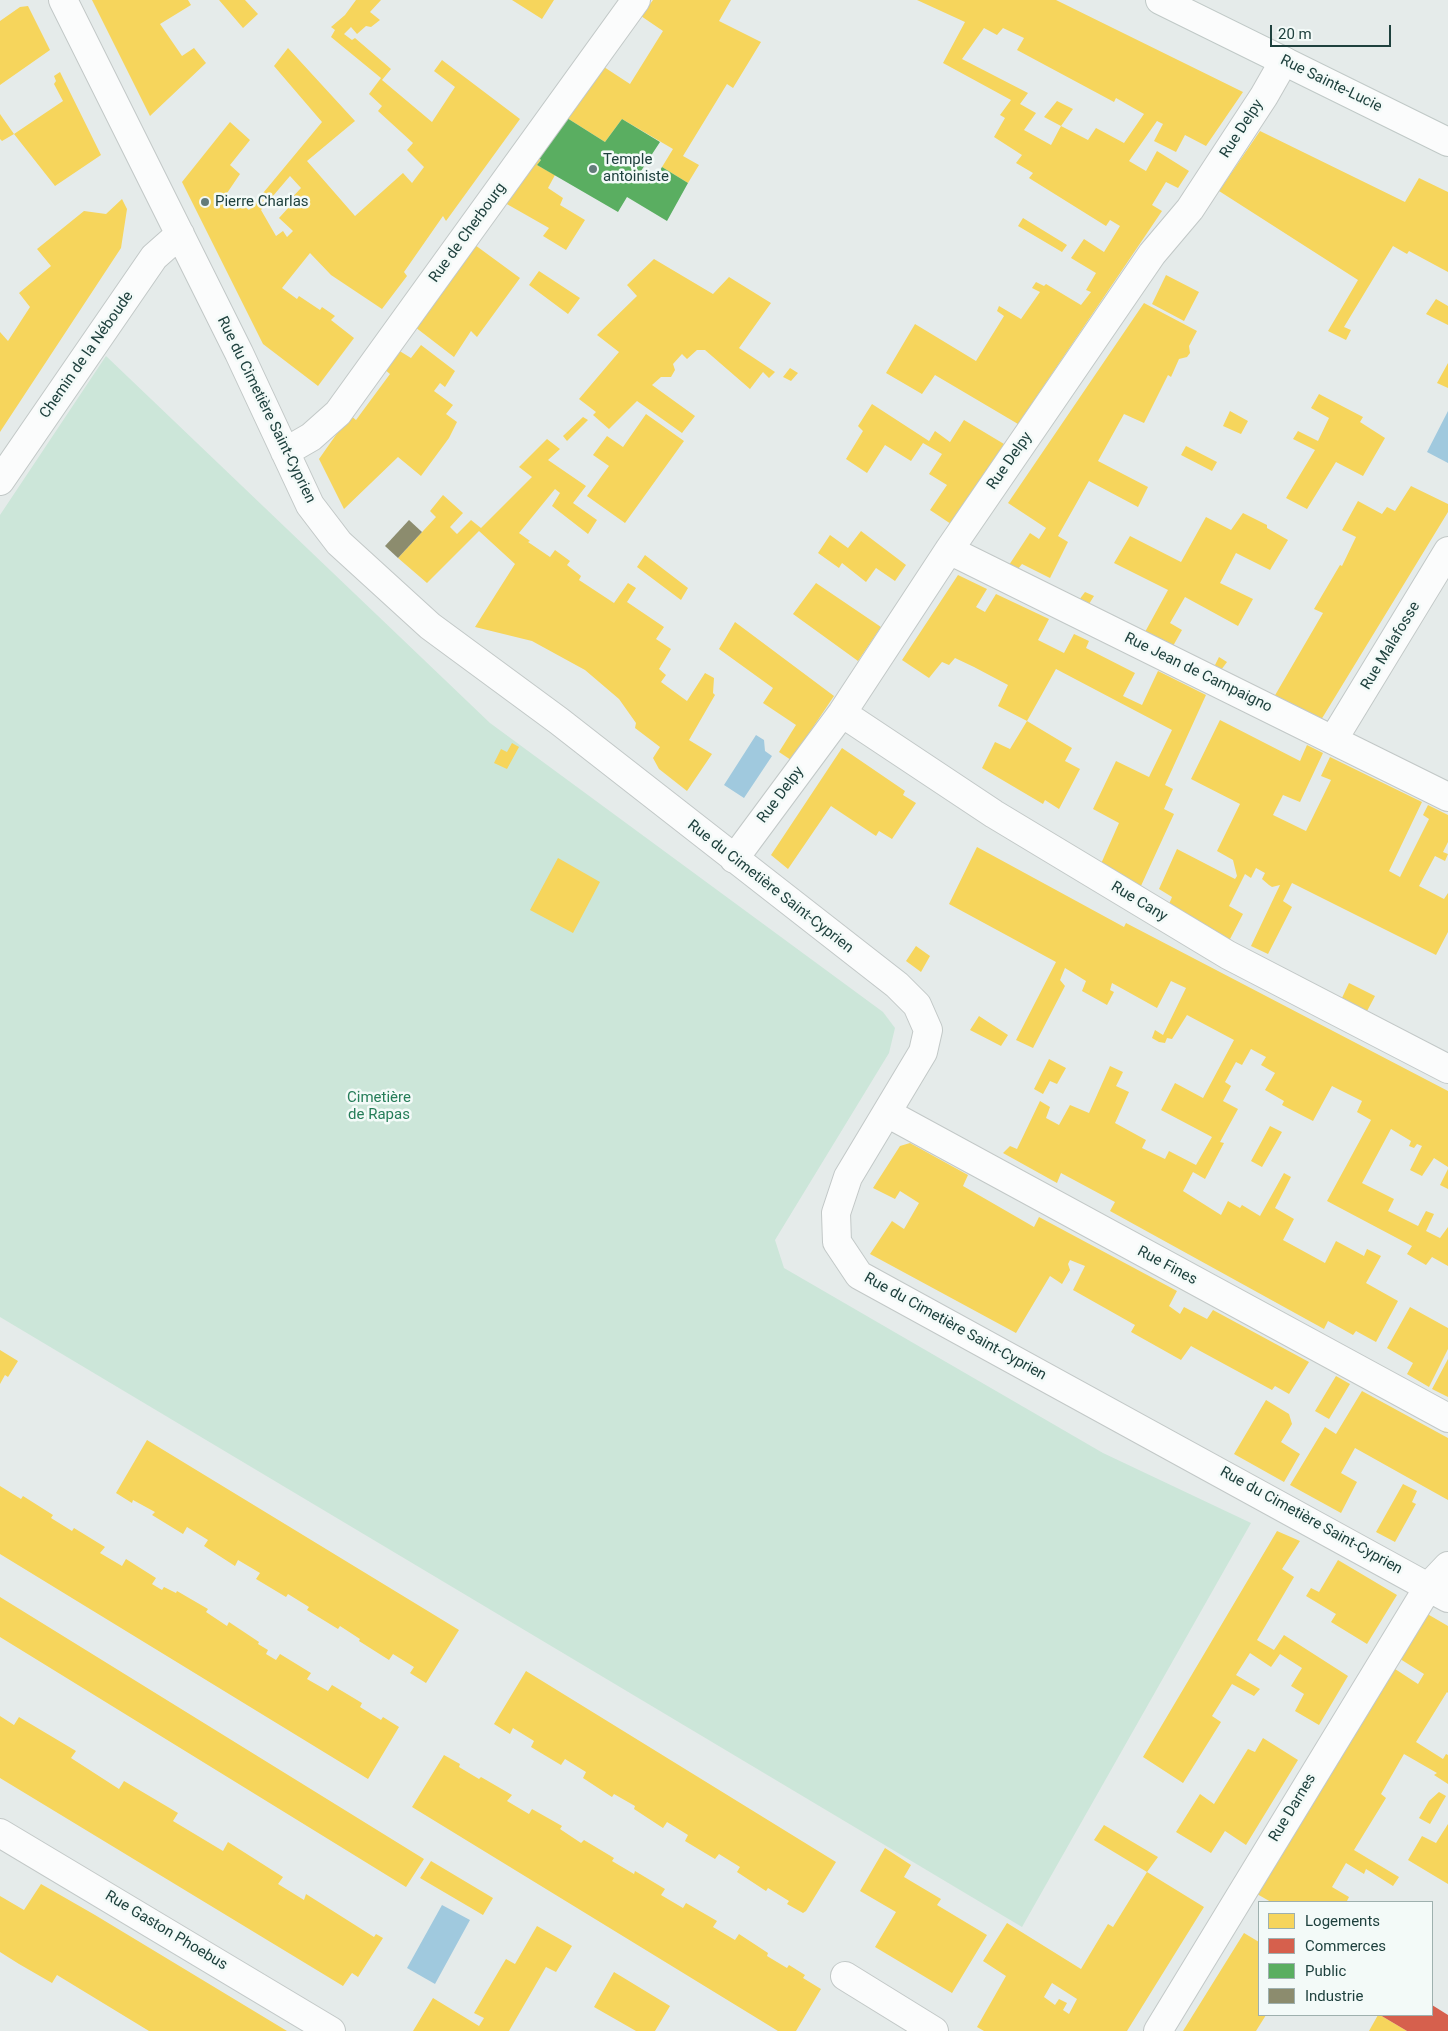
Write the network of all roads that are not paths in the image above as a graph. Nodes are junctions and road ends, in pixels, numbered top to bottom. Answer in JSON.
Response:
{"nodes":[{"id":1,"x":63,"y":0,"type":"edge"},
{"id":2,"x":636,"y":0,"type":"edge"},
{"id":3,"x":1160,"y":0,"type":"edge"},
{"id":4,"x":1284,"y":61,"type":"junction"},
{"id":5,"x":1448,"y":142,"type":"edge"},
{"id":6,"x":180,"y":234,"type":"junction"},
{"id":7,"x":285,"y":452,"type":"junction"},
{"id":8,"x":0,"y":481,"type":"edge"},
{"id":9,"x":949,"y":550,"type":"junction"},
{"id":10,"x":1448,"y":552,"type":"edge"},
{"id":11,"x":842,"y":712,"type":"junction"},
{"id":12,"x":1333,"y":740,"type":"junction"},
{"id":13,"x":1448,"y":797,"type":"edge"},
{"id":14,"x":734,"y":859,"type":"junction"},
{"id":15,"x":1448,"y":1069,"type":"edge"},
{"id":16,"x":887,"y":1113,"type":"junction"},
{"id":17,"x":1448,"y":1418,"type":"edge"},
{"id":18,"x":1448,"y":1566,"type":"edge"},
{"id":19,"x":1438,"y":1592,"type":"edge"},
{"id":20,"x":0,"y":1833,"type":"edge"},
{"id":21,"x":845,"y":1976,"type":"dead end"},
{"id":22,"x":331,"y":2031,"type":"edge"},
{"id":23,"x":934,"y":2031,"type":"edge"},
{"id":24,"x":1158,"y":2031,"type":"edge"}],
"edges":[{"from":1,"to":6,"type":"street","name":"Rue du Cimetière Saint-Cyprien"},
{"from":2,"to":7,"type":"street","name":"Rue de Cherbourg"},
{"from":3,"to":4,"type":"street","name":"Rue Sainte-Lucie"},
{"from":4,"to":5,"type":"street","name":"Rue Sainte-Lucie"},
{"from":4,"to":9,"type":"street","name":"Rue Delpy"},
{"from":6,"to":7,"type":"street","name":"Rue du Cimetière Saint-Cyprien"},
{"from":6,"to":8,"type":"street","name":"Chemin de la Néboude"},
{"from":7,"to":14,"type":"street","name":"Rue du Cimetière Saint-Cyprien"},
{"from":9,"to":11,"type":"street","name":"Rue Delpy"},
{"from":9,"to":12,"type":"street","name":"Rue Jean de Campaigno"},
{"from":10,"to":12,"type":"street","name":"Rue Malafosse"},
{"from":11,"to":14,"type":"street","name":"Rue Delpy"},
{"from":11,"to":15,"type":"street","name":"Rue Cany"},
{"from":12,"to":13,"type":"street","name":"Rue Jean de Campaigno"},
{"from":14,"to":16,"type":"street","name":"Rue du Cimetière Saint-Cyprien"},
{"from":16,"to":17,"type":"street","name":"Rue Fines"},
{"from":16,"to":19,"type":"street","name":"Rue du Cimetière Saint-Cyprien"},
{"from":18,"to":19,"type":"street"},
{"from":19,"to":24,"type":"street","name":"Rue Darnes"},
{"from":20,"to":22,"type":"street","name":"Rue Gaston Phoebus"},
{"from":21,"to":23,"type":"street"}]}
